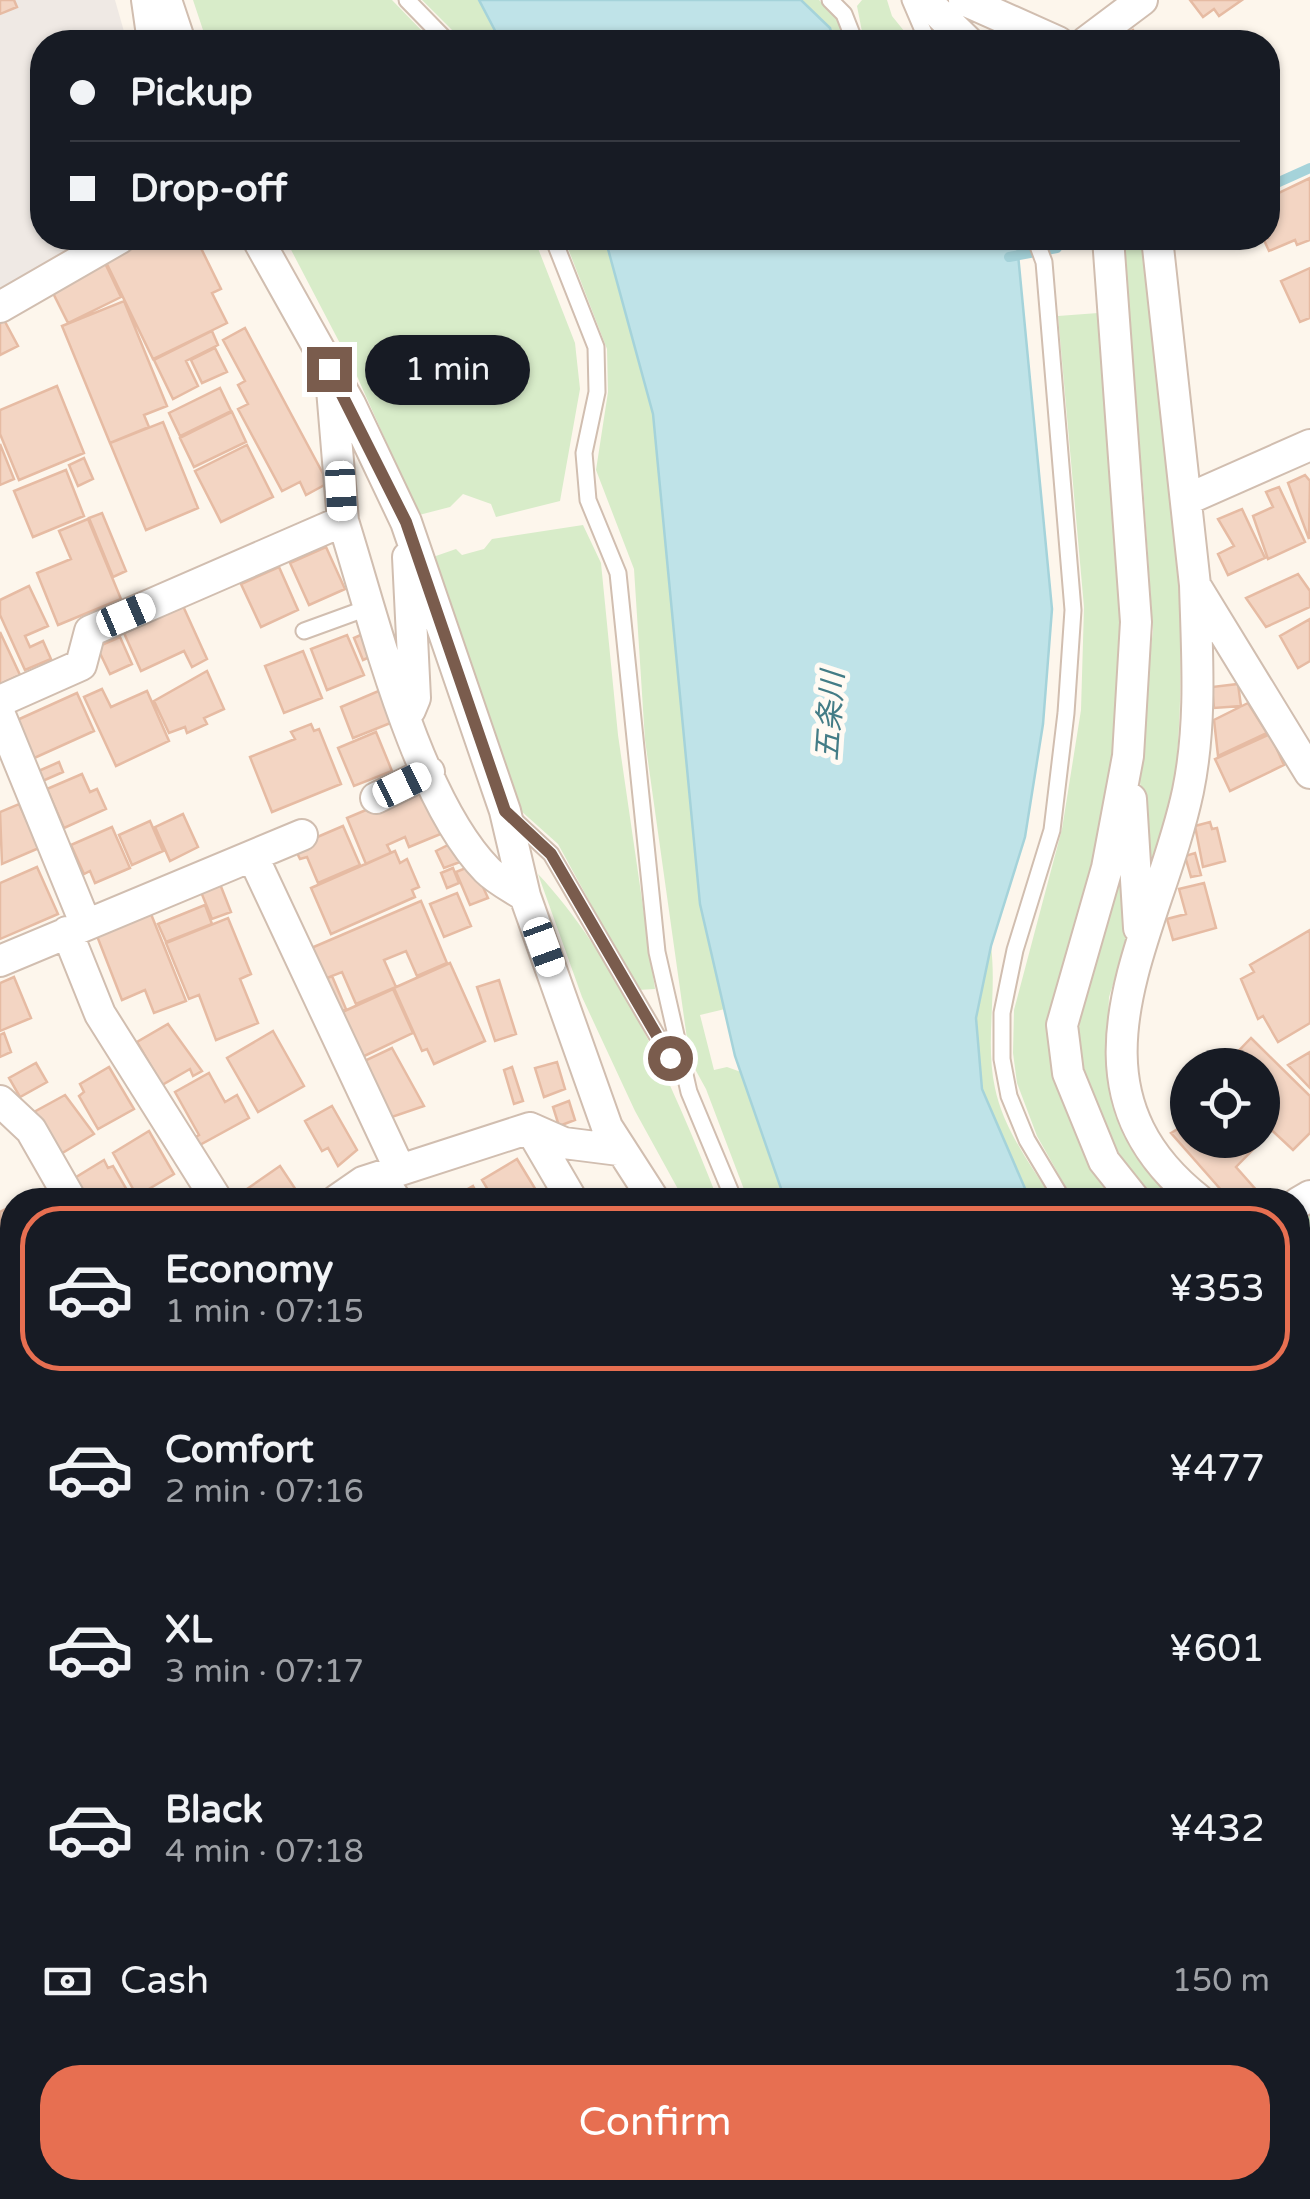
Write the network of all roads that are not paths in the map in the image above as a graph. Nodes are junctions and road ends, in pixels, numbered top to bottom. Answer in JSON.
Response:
{"nodes":[{"id":1,"x":147,"y":0,"type":"edge"},
{"id":2,"x":166,"y":0,"type":"edge"},
{"id":3,"x":407,"y":0,"type":"edge"},
{"id":4,"x":830,"y":0,"type":"edge"},
{"id":5,"x":910,"y":0,"type":"edge"},
{"id":6,"x":925,"y":0,"type":"edge"},
{"id":7,"x":964,"y":0,"type":"edge"},
{"id":8,"x":1142,"y":0,"type":"edge"},
{"id":9,"x":151,"y":30,"type":"edge"},
{"id":10,"x":176,"y":30,"type":"edge"},
{"id":11,"x":436,"y":30,"type":"edge"},
{"id":12,"x":850,"y":30,"type":"edge"},
{"id":13,"x":923,"y":30,"type":"edge"},
{"id":14,"x":956,"y":30,"type":"edge"},
{"id":15,"x":1031,"y":30,"type":"edge"},
{"id":16,"x":1102,"y":30,"type":"edge"},
{"id":17,"x":99,"y":250,"type":"edge"},
{"id":18,"x":246,"y":250,"type":"edge"},
{"id":19,"x":263,"y":250,"type":"edge"},
{"id":20,"x":558,"y":250,"type":"edge"},
{"id":21,"x":1040,"y":250,"type":"edge"},
{"id":22,"x":1109,"y":250,"type":"edge"},
{"id":23,"x":1158,"y":250,"type":"edge"},
{"id":24,"x":280,"y":284,"type":"junction"},
{"id":25,"x":0,"y":308,"type":"edge"},
{"id":26,"x":329,"y":369,"type":"junction"},
{"id":27,"x":1310,"y":445,"type":"edge"},
{"id":28,"x":1188,"y":499,"type":"junction"},
{"id":29,"x":343,"y":521,"type":"junction"},
{"id":30,"x":406,"y":522,"type":"junction"},
{"id":31,"x":1195,"y":584,"type":"junction"},
{"id":32,"x":370,"y":606,"type":"junction"},
{"id":33,"x":304,"y":631,"type":"dead end"},
{"id":34,"x":0,"y":701,"type":"edge"},
{"id":35,"x":0,"y":715,"type":"edge"},
{"id":36,"x":406,"y":717,"type":"junction"},
{"id":37,"x":1128,"y":756,"type":"junction"},
{"id":38,"x":428,"y":772,"type":"junction"},
{"id":39,"x":1310,"y":773,"type":"edge"},
{"id":40,"x":376,"y":798,"type":"dead end"},
{"id":41,"x":505,"y":811,"type":"junction"},
{"id":42,"x":302,"y":835,"type":"dead end"},
{"id":43,"x":254,"y":858,"type":"junction"},
{"id":44,"x":526,"y":896,"type":"junction"},
{"id":45,"x":76,"y":928,"type":"junction"},
{"id":46,"x":1140,"y":947,"type":"junction"},
{"id":47,"x":0,"y":961,"type":"edge"},
{"id":48,"x":689,"y":1092,"type":"junction"},
{"id":49,"x":0,"y":1101,"type":"edge"},
{"id":50,"x":530,"y":1128,"type":"junction"},
{"id":51,"x":619,"y":1150,"type":"junction"},
{"id":52,"x":398,"y":1182,"type":"edge"},
{"id":53,"x":63,"y":1188,"type":"edge"},
{"id":54,"x":209,"y":1188,"type":"edge"},
{"id":55,"x":354,"y":1188,"type":"edge"},
{"id":56,"x":565,"y":1188,"type":"edge"},
{"id":57,"x":644,"y":1188,"type":"edge"},
{"id":58,"x":729,"y":1188,"type":"edge"},
{"id":59,"x":1056,"y":1188,"type":"edge"},
{"id":60,"x":1126,"y":1188,"type":"edge"},
{"id":61,"x":1184,"y":1188,"type":"edge"}],
"edges":[{"from":1,"to":9,"type":"street"},
{"from":2,"to":10,"type":"street"},
{"from":3,"to":11,"type":"lane"},
{"from":4,"to":12,"type":"lane"},
{"from":5,"to":13,"type":"lane"},
{"from":6,"to":14,"type":"street"},
{"from":7,"to":15,"type":"street"},
{"from":8,"to":16,"type":"street"},
{"from":17,"to":25,"type":"street"},
{"from":18,"to":24,"type":"street"},
{"from":19,"to":24,"type":"street"},
{"from":20,"to":48,"type":"lane"},
{"from":21,"to":59,"type":"lane"},
{"from":22,"to":37,"type":"street"},
{"from":23,"to":28,"type":"street"},
{"from":24,"to":26,"type":"street"},
{"from":26,"to":29,"type":"street"},
{"from":26,"to":30,"type":"street"},
{"from":27,"to":28,"type":"street"},
{"from":28,"to":31,"type":"street"},
{"from":29,"to":32,"type":"street"},
{"from":29,"to":34,"type":"street"},
{"from":30,"to":36,"type":"street"},
{"from":30,"to":41,"type":"street"},
{"from":31,"to":39,"type":"street"},
{"from":31,"to":46,"type":"street"},
{"from":32,"to":33,"type":"lane"},
{"from":32,"to":36,"type":"street"},
{"from":35,"to":45,"type":"street"},
{"from":36,"to":38,"type":"street"},
{"from":37,"to":46,"type":"street"},
{"from":37,"to":60,"type":"street"},
{"from":38,"to":40,"type":"street"},
{"from":38,"to":44,"type":"street"},
{"from":41,"to":44,"type":"street"},
{"from":41,"to":48,"type":"lane"},
{"from":42,"to":43,"type":"street"},
{"from":43,"to":45,"type":"street"},
{"from":43,"to":52,"type":"street"},
{"from":44,"to":51,"type":"street"},
{"from":45,"to":47,"type":"street"},
{"from":45,"to":54,"type":"street"},
{"from":46,"to":61,"type":"street"},
{"from":48,"to":58,"type":"lane"},
{"from":49,"to":53,"type":"street"},
{"from":50,"to":51,"type":"street"},
{"from":50,"to":52,"type":"street"},
{"from":50,"to":56,"type":"street"},
{"from":51,"to":57,"type":"street"},
{"from":52,"to":55,"type":"street"}]}
